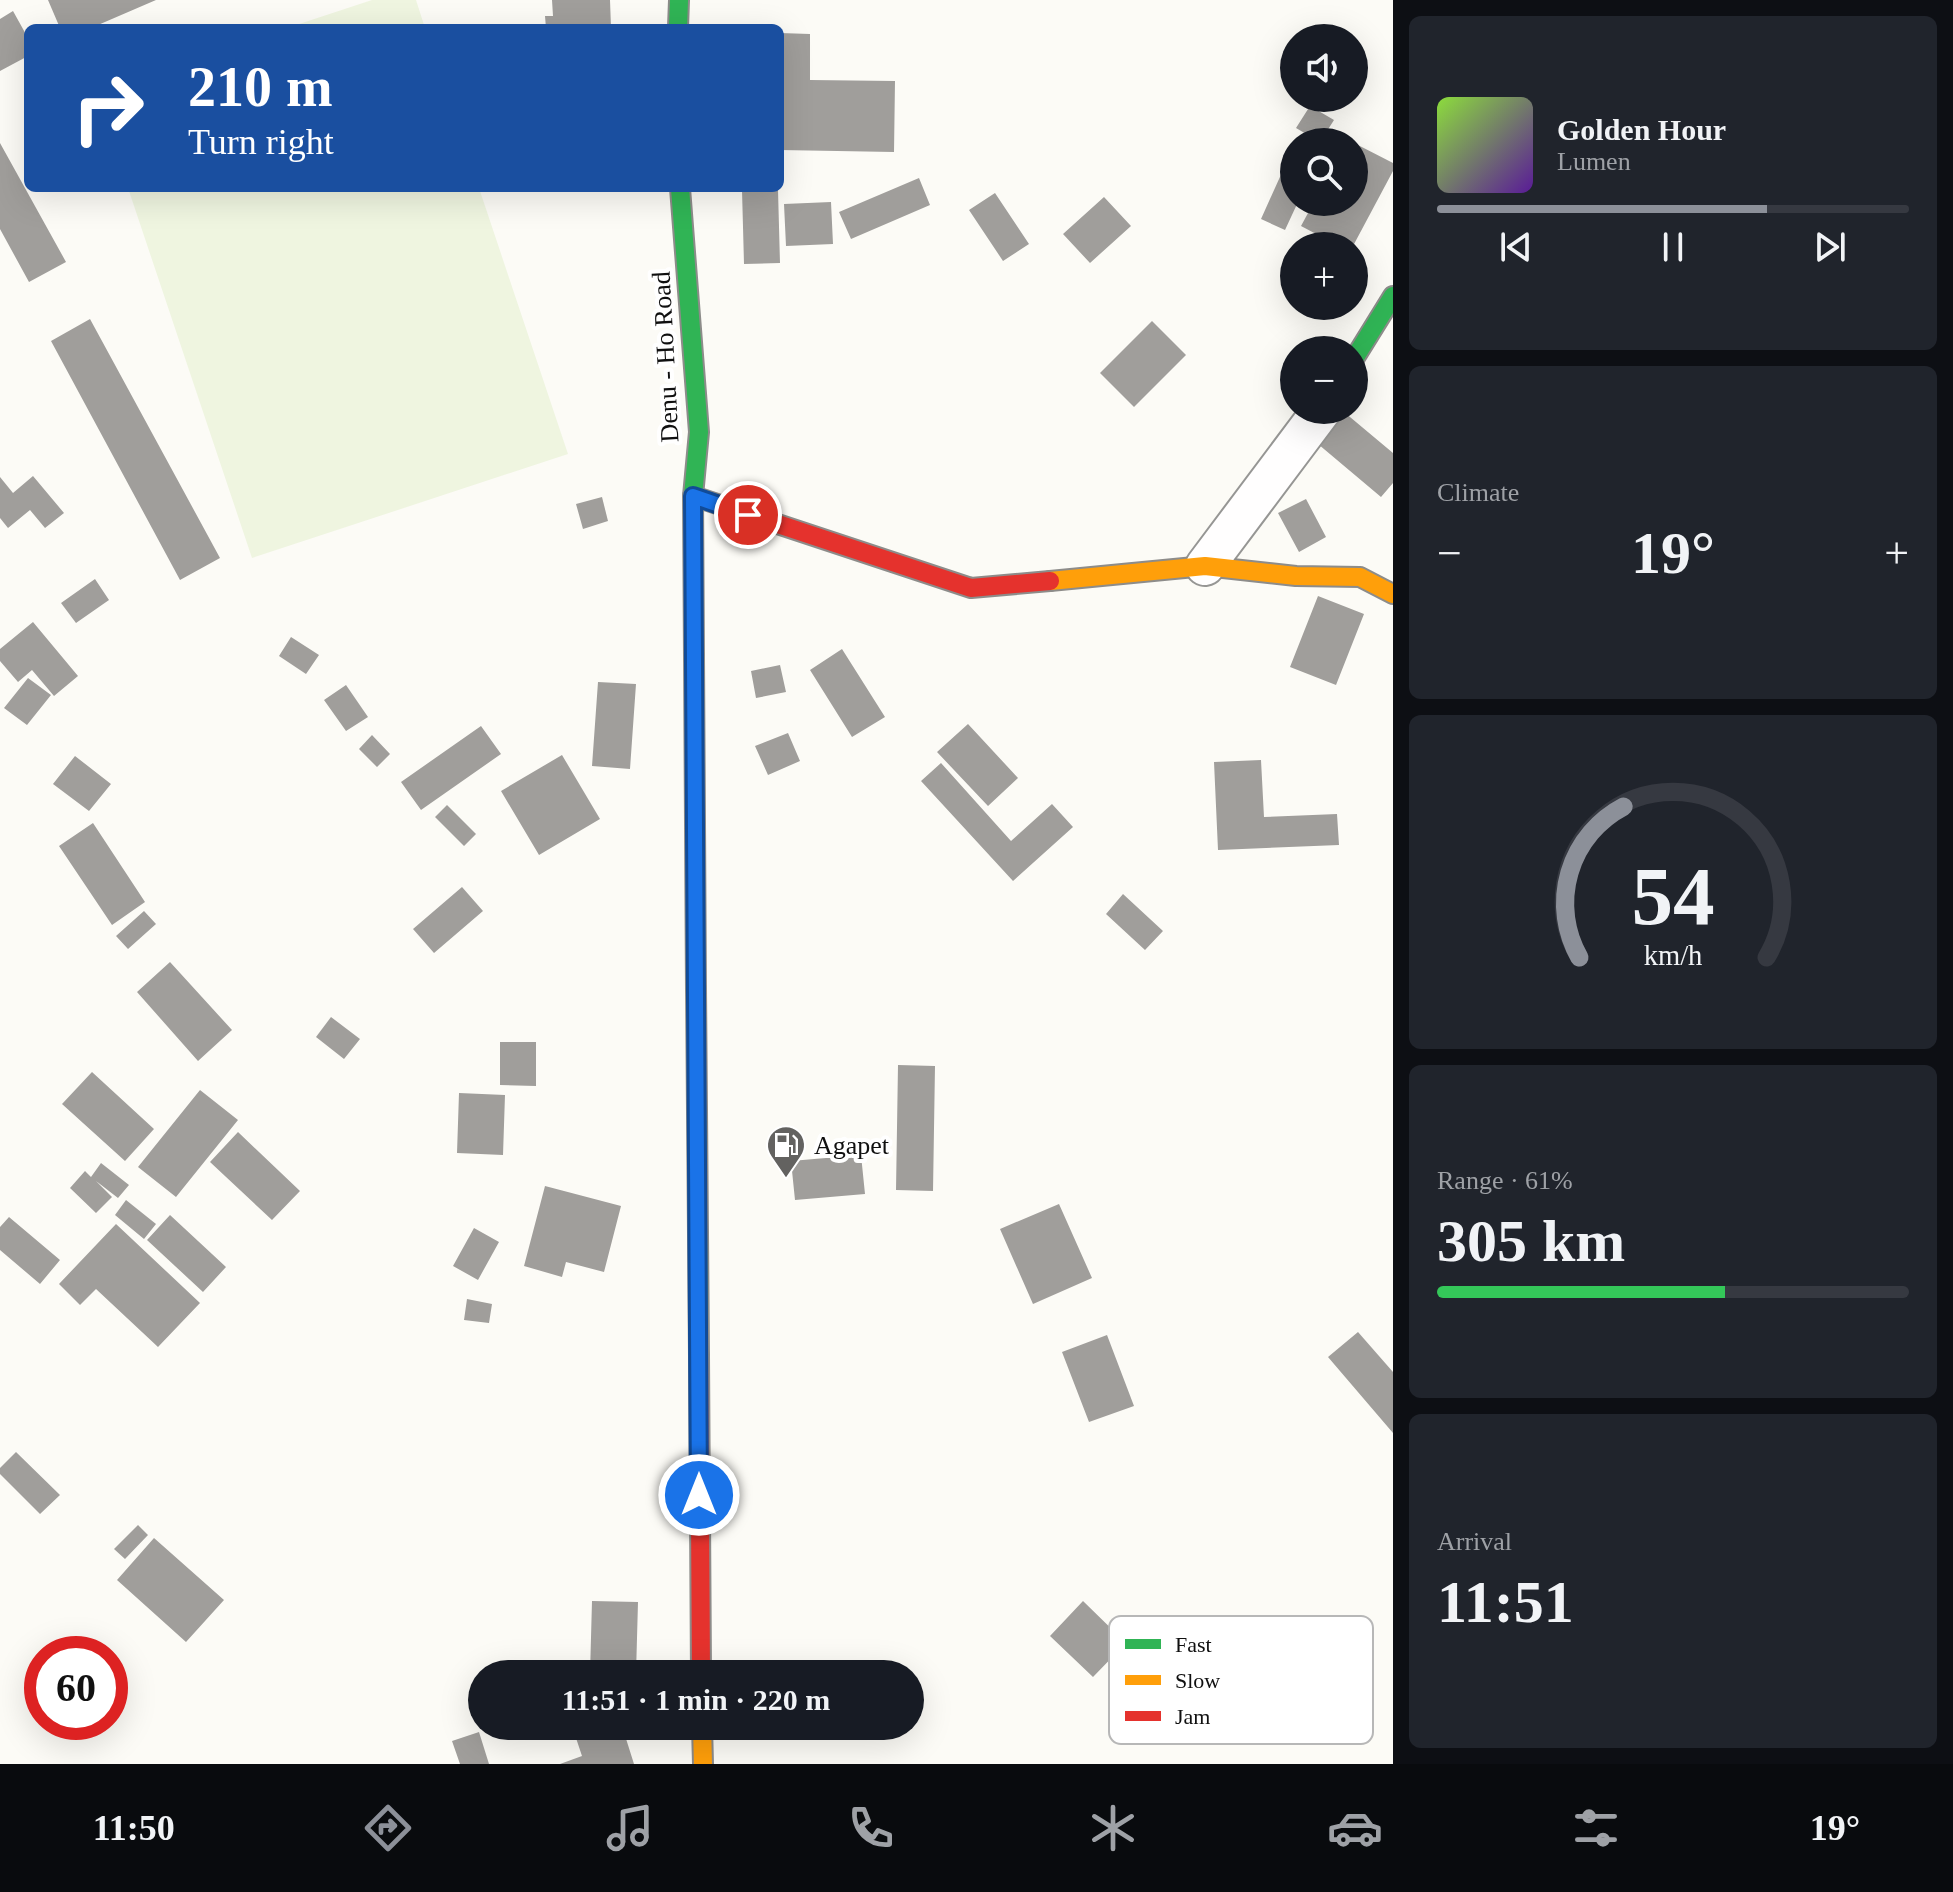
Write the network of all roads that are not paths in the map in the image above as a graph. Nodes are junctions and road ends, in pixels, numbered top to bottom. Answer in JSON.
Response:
{"nodes":[{"id":1,"x":679,"y":0,"type":"edge"},
{"id":2,"x":678,"y":24,"type":"edge"},
{"id":3,"x":680,"y":192,"type":"edge"},
{"id":4,"x":1393,"y":296,"type":"edge"},
{"id":5,"x":1368,"y":336,"type":"edge"},
{"id":6,"x":1312,"y":424,"type":"edge"},
{"id":7,"x":693,"y":496,"type":"junction"},
{"id":8,"x":1205,"y":566,"type":"junction"},
{"id":9,"x":1393,"y":594,"type":"edge"},
{"id":10,"x":701,"y":1660,"type":"edge"},
{"id":11,"x":702,"y":1740,"type":"edge"},
{"id":12,"x":703,"y":1764,"type":"edge"}],
"edges":[{"from":1,"to":2,"type":"main road"},
{"from":3,"to":7,"type":"main road","name":"Denu - Ho Road"},
{"from":4,"to":5,"type":"main road"},
{"from":6,"to":8,"type":"street"},
{"from":7,"to":8,"type":"main road"},
{"from":7,"to":10,"type":"main road","name":"Denu - Ho Road"},
{"from":8,"to":9,"type":"main road"},
{"from":11,"to":12,"type":"main road"}]}
